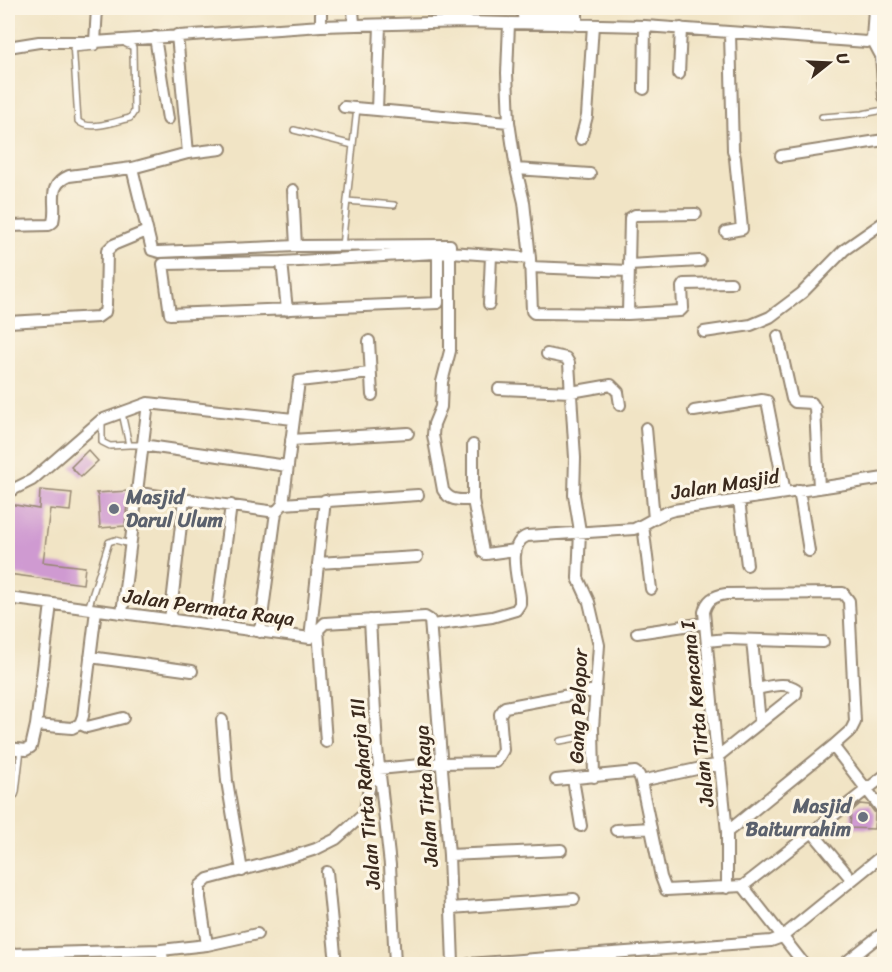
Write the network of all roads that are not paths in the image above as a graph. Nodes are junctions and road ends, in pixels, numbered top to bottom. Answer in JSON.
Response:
{"nodes":[{"id":1,"x":97,"y":8,"type":"edge"},
{"id":2,"x":321,"y":8,"type":"edge"},
{"id":3,"x":353,"y":8,"type":"edge"},
{"id":4,"x":464,"y":8,"type":"edge"},
{"id":5,"x":876,"y":8,"type":"edge"},
{"id":6,"x":523,"y":16,"type":"edge"},
{"id":7,"x":573,"y":16,"type":"edge"},
{"id":8,"x":465,"y":22,"type":"junction"},
{"id":9,"x":509,"y":24,"type":"junction"},
{"id":10,"x":354,"y":25,"type":"junction"},
{"id":11,"x":380,"y":25,"type":"junction"},
{"id":12,"x":593,"y":25,"type":"junction"},
{"id":13,"x":321,"y":26,"type":"junction"},
{"id":14,"x":645,"y":26,"type":"junction"},
{"id":15,"x":681,"y":28,"type":"junction"},
{"id":16,"x":730,"y":33,"type":"junction"},
{"id":17,"x":177,"y":35,"type":"junction"},
{"id":18,"x":155,"y":37,"type":"junction"},
{"id":19,"x":872,"y":39,"type":"junction"},
{"id":20,"x":95,"y":42,"type":"junction"},
{"id":21,"x":73,"y":46,"type":"junction"},
{"id":22,"x":8,"y":47,"type":"edge"},
{"id":23,"x":679,"y":74,"type":"dead end"},
{"id":24,"x":644,"y":89,"type":"dead end"},
{"id":25,"x":885,"y":97,"type":"edge"},
{"id":26,"x":344,"y":107,"type":"dead end"},
{"id":27,"x":357,"y":108,"type":"junction"},
{"id":28,"x":377,"y":110,"type":"junction"},
{"id":29,"x":885,"y":110,"type":"edge"},
{"id":30,"x":822,"y":117,"type":"dead end"},
{"id":31,"x":168,"y":119,"type":"dead end"},
{"id":32,"x":509,"y":122,"type":"junction"},
{"id":33,"x":294,"y":130,"type":"dead end"},
{"id":34,"x":581,"y":139,"type":"dead end"},
{"id":35,"x":885,"y":140,"type":"edge"},
{"id":36,"x":353,"y":145,"type":"junction"},
{"id":37,"x":221,"y":149,"type":"dead end"},
{"id":38,"x":188,"y":153,"type":"junction"},
{"id":39,"x":781,"y":156,"type":"dead end"},
{"id":40,"x":132,"y":168,"type":"junction"},
{"id":41,"x":516,"y":169,"type":"junction"},
{"id":42,"x":590,"y":174,"type":"dead end"},
{"id":43,"x":294,"y":190,"type":"dead end"},
{"id":44,"x":347,"y":201,"type":"junction"},
{"id":45,"x":394,"y":205,"type":"dead end"},
{"id":46,"x":696,"y":214,"type":"dead end"},
{"id":47,"x":885,"y":222,"type":"edge"},
{"id":48,"x":8,"y":226,"type":"edge"},
{"id":49,"x":147,"y":231,"type":"junction"},
{"id":50,"x":726,"y":232,"type":"dead end"},
{"id":51,"x":296,"y":246,"type":"junction"},
{"id":52,"x":342,"y":246,"type":"junction"},
{"id":53,"x":451,"y":252,"type":"junction"},
{"id":54,"x":438,"y":253,"type":"junction"},
{"id":55,"x":491,"y":255,"type":"junction"},
{"id":56,"x":700,"y":261,"type":"dead end"},
{"id":57,"x":282,"y":262,"type":"junction"},
{"id":58,"x":530,"y":263,"type":"junction"},
{"id":59,"x":629,"y":268,"type":"junction"},
{"id":60,"x":731,"y":283,"type":"dead end"},
{"id":61,"x":489,"y":304,"type":"dead end"},
{"id":62,"x":287,"y":310,"type":"junction"},
{"id":63,"x":628,"y":314,"type":"junction"},
{"id":64,"x":8,"y":322,"type":"edge"},
{"id":65,"x":704,"y":332,"type":"dead end"},
{"id":66,"x":778,"y":336,"type":"dead end"},
{"id":67,"x":369,"y":341,"type":"dead end"},
{"id":68,"x":547,"y":354,"type":"dead end"},
{"id":69,"x":370,"y":373,"type":"junction"},
{"id":70,"x":499,"y":389,"type":"dead end"},
{"id":71,"x":571,"y":392,"type":"junction"},
{"id":72,"x":372,"y":395,"type":"dead end"},
{"id":73,"x":148,"y":403,"type":"junction"},
{"id":74,"x":620,"y":405,"type":"dead end"},
{"id":75,"x":122,"y":411,"type":"junction"},
{"id":76,"x":694,"y":411,"type":"dead end"},
{"id":77,"x":293,"y":419,"type":"junction"},
{"id":78,"x":102,"y":420,"type":"junction"},
{"id":79,"x":646,"y":428,"type":"dead end"},
{"id":80,"x":408,"y":433,"type":"dead end"},
{"id":81,"x":291,"y":440,"type":"junction"},
{"id":82,"x":129,"y":445,"type":"junction"},
{"id":83,"x":141,"y":445,"type":"junction"},
{"id":84,"x":473,"y":445,"type":"dead end"},
{"id":85,"x":287,"y":466,"type":"junction"},
{"id":86,"x":885,"y":478,"type":"edge"},
{"id":87,"x":819,"y":488,"type":"junction"},
{"id":88,"x":799,"y":490,"type":"junction"},
{"id":89,"x":8,"y":492,"type":"edge"},
{"id":90,"x":785,"y":492,"type":"junction"},
{"id":91,"x":139,"y":493,"type":"junction"},
{"id":92,"x":418,"y":495,"type":"dead end"},
{"id":93,"x":184,"y":499,"type":"junction"},
{"id":94,"x":325,"y":500,"type":"junction"},
{"id":95,"x":473,"y":500,"type":"junction"},
{"id":96,"x":739,"y":500,"type":"junction"},
{"id":97,"x":231,"y":505,"type":"junction"},
{"id":98,"x":280,"y":508,"type":"junction"},
{"id":99,"x":654,"y":519,"type":"junction"},
{"id":100,"x":643,"y":525,"type":"junction"},
{"id":101,"x":580,"y":531,"type":"junction"},
{"id":102,"x":131,"y":544,"type":"junction"},
{"id":103,"x":515,"y":550,"type":"junction"},
{"id":104,"x":809,"y":551,"type":"dead end"},
{"id":105,"x":417,"y":557,"type":"dead end"},
{"id":106,"x":318,"y":563,"type":"junction"},
{"id":107,"x":747,"y":565,"type":"dead end"},
{"id":108,"x":651,"y":589,"type":"dead end"},
{"id":109,"x":8,"y":598,"type":"edge"},
{"id":110,"x":51,"y":604,"type":"junction"},
{"id":111,"x":92,"y":609,"type":"junction"},
{"id":112,"x":122,"y":613,"type":"junction"},
{"id":113,"x":170,"y":620,"type":"junction"},
{"id":114,"x":370,"y":620,"type":"junction"},
{"id":115,"x":705,"y":623,"type":"junction"},
{"id":116,"x":432,"y":625,"type":"junction"},
{"id":117,"x":215,"y":626,"type":"junction"},
{"id":118,"x":260,"y":632,"type":"junction"},
{"id":119,"x":637,"y":633,"type":"dead end"},
{"id":120,"x":314,"y":634,"type":"junction"},
{"id":121,"x":752,"y":640,"type":"junction"},
{"id":122,"x":707,"y":641,"type":"junction"},
{"id":123,"x":823,"y":642,"type":"dead end"},
{"id":124,"x":90,"y":657,"type":"junction"},
{"id":125,"x":192,"y":672,"type":"dead end"},
{"id":126,"x":756,"y":689,"type":"junction"},
{"id":127,"x":596,"y":690,"type":"junction"},
{"id":128,"x":123,"y":717,"type":"dead end"},
{"id":129,"x":222,"y":720,"type":"dead end"},
{"id":130,"x":760,"y":723,"type":"junction"},
{"id":131,"x":80,"y":724,"type":"junction"},
{"id":132,"x":36,"y":725,"type":"junction"},
{"id":133,"x":593,"y":735,"type":"junction"},
{"id":134,"x":326,"y":741,"type":"dead end"},
{"id":135,"x":560,"y":741,"type":"dead end"},
{"id":136,"x":832,"y":746,"type":"junction"},
{"id":137,"x":8,"y":748,"type":"edge"},
{"id":138,"x":21,"y":749,"type":"junction"},
{"id":139,"x":718,"y":760,"type":"junction"},
{"id":140,"x":441,"y":763,"type":"junction"},
{"id":141,"x":379,"y":769,"type":"junction"},
{"id":142,"x":885,"y":776,"type":"edge"},
{"id":143,"x":594,"y":777,"type":"junction"},
{"id":144,"x":573,"y":779,"type":"junction"},
{"id":145,"x":556,"y":780,"type":"dead end"},
{"id":146,"x":641,"y":781,"type":"junction"},
{"id":147,"x":867,"y":789,"type":"junction"},
{"id":148,"x":8,"y":797,"type":"edge"},
{"id":149,"x":885,"y":812,"type":"edge"},
{"id":150,"x":581,"y":826,"type":"dead end"},
{"id":151,"x":651,"y":828,"type":"junction"},
{"id":152,"x":616,"y":830,"type":"dead end"},
{"id":153,"x":727,"y":832,"type":"junction"},
{"id":154,"x":813,"y":833,"type":"junction"},
{"id":155,"x":561,"y":850,"type":"dead end"},
{"id":156,"x":885,"y":854,"type":"edge"},
{"id":157,"x":449,"y":855,"type":"junction"},
{"id":158,"x":242,"y":871,"type":"junction"},
{"id":159,"x":327,"y":872,"type":"dead end"},
{"id":160,"x":852,"y":880,"type":"junction"},
{"id":161,"x":743,"y":886,"type":"junction"},
{"id":162,"x":727,"y":888,"type":"junction"},
{"id":163,"x":574,"y":899,"type":"dead end"},
{"id":164,"x":451,"y":908,"type":"junction"},
{"id":165,"x":885,"y":932,"type":"edge"},
{"id":166,"x":256,"y":934,"type":"dead end"},
{"id":167,"x":782,"y":937,"type":"junction"},
{"id":168,"x":207,"y":945,"type":"junction"},
{"id":169,"x":161,"y":950,"type":"junction"},
{"id":170,"x":8,"y":954,"type":"edge"},
{"id":171,"x":619,"y":959,"type":"edge"},
{"id":172,"x":558,"y":961,"type":"edge"},
{"id":173,"x":164,"y":964,"type":"edge"},
{"id":174,"x":336,"y":964,"type":"edge"},
{"id":175,"x":395,"y":964,"type":"edge"},
{"id":176,"x":453,"y":964,"type":"edge"},
{"id":177,"x":469,"y":964,"type":"edge"},
{"id":178,"x":804,"y":964,"type":"edge"},
{"id":179,"x":844,"y":964,"type":"edge"}],
"edges":[{"from":1,"to":20,"type":"street"},
{"from":2,"to":13,"type":"street"},
{"from":3,"to":10,"type":"street"},
{"from":4,"to":8,"type":"street"},
{"from":5,"to":19,"type":"street"},
{"from":6,"to":7,"type":"street"},
{"from":6,"to":9,"type":"street"},
{"from":7,"to":12,"type":"street"},
{"from":8,"to":9,"type":"street"},
{"from":8,"to":11,"type":"street"},
{"from":9,"to":32,"type":"street"},
{"from":10,"to":11,"type":"street"},
{"from":10,"to":13,"type":"street"},
{"from":11,"to":28,"type":"street"},
{"from":12,"to":14,"type":"street"},
{"from":12,"to":34,"type":"street"},
{"from":13,"to":17,"type":"street"},
{"from":14,"to":15,"type":"street"},
{"from":14,"to":24,"type":"street"},
{"from":15,"to":16,"type":"street"},
{"from":15,"to":23,"type":"street"},
{"from":16,"to":19,"type":"street"},
{"from":16,"to":50,"type":"street"},
{"from":17,"to":18,"type":"street"},
{"from":17,"to":38,"type":"street"},
{"from":18,"to":20,"type":"street"},
{"from":18,"to":31,"type":"street"},
{"from":19,"to":25,"type":"street"},
{"from":20,"to":21,"type":"street"},
{"from":21,"to":21,"type":"lane"},
{"from":21,"to":22,"type":"street"},
{"from":26,"to":27,"type":"street"},
{"from":27,"to":28,"type":"street"},
{"from":27,"to":36,"type":"lane"},
{"from":28,"to":32,"type":"street"},
{"from":29,"to":30,"type":"lane"},
{"from":32,"to":41,"type":"street"},
{"from":33,"to":36,"type":"lane"},
{"from":35,"to":39,"type":"street"},
{"from":36,"to":44,"type":"lane"},
{"from":37,"to":38,"type":"street"},
{"from":38,"to":40,"type":"street"},
{"from":40,"to":48,"type":"street"},
{"from":40,"to":49,"type":"street"},
{"from":41,"to":42,"type":"street"},
{"from":41,"to":58,"type":"street"},
{"from":43,"to":51,"type":"street"},
{"from":44,"to":45,"type":"lane"},
{"from":44,"to":52,"type":"lane"},
{"from":46,"to":59,"type":"street"},
{"from":47,"to":65,"type":"street"},
{"from":49,"to":51,"type":"street"},
{"from":49,"to":64,"type":"street"},
{"from":51,"to":52,"type":"street"},
{"from":52,"to":53,"type":"street"},
{"from":53,"to":54,"type":"street"},
{"from":53,"to":55,"type":"street"},
{"from":53,"to":95,"type":"street"},
{"from":54,"to":57,"type":"street"},
{"from":54,"to":62,"type":"street"},
{"from":55,"to":58,"type":"street"},
{"from":55,"to":61,"type":"street"},
{"from":56,"to":59,"type":"street"},
{"from":57,"to":62,"type":"street"},
{"from":57,"to":62,"type":"street"},
{"from":58,"to":59,"type":"street"},
{"from":58,"to":63,"type":"street"},
{"from":59,"to":63,"type":"street"},
{"from":60,"to":63,"type":"street"},
{"from":66,"to":87,"type":"street"},
{"from":67,"to":69,"type":"street"},
{"from":68,"to":71,"type":"street","name":"Gang Pelopor"},
{"from":69,"to":72,"type":"street"},
{"from":69,"to":77,"type":"street"},
{"from":70,"to":71,"type":"street"},
{"from":71,"to":74,"type":"street"},
{"from":71,"to":101,"type":"street","name":"Gang Pelopor"},
{"from":73,"to":75,"type":"street"},
{"from":73,"to":77,"type":"street"},
{"from":73,"to":83,"type":"street"},
{"from":75,"to":78,"type":"street"},
{"from":75,"to":82,"type":"lane"},
{"from":76,"to":90,"type":"street"},
{"from":77,"to":81,"type":"street"},
{"from":78,"to":82,"type":"lane"},
{"from":78,"to":89,"type":"street"},
{"from":79,"to":99,"type":"street"},
{"from":80,"to":81,"type":"street"},
{"from":81,"to":85,"type":"street"},
{"from":82,"to":83,"type":"lane"},
{"from":83,"to":85,"type":"street"},
{"from":83,"to":91,"type":"street"},
{"from":84,"to":95,"type":"street"},
{"from":85,"to":98,"type":"street"},
{"from":86,"to":87,"type":"street","name":"Jalan Masjid"},
{"from":87,"to":88,"type":"street","name":"Jalan Masjid"},
{"from":88,"to":90,"type":"street","name":"Jalan Masjid"},
{"from":88,"to":104,"type":"street"},
{"from":90,"to":96,"type":"street","name":"Jalan Masjid"},
{"from":91,"to":93,"type":"street"},
{"from":91,"to":102,"type":"street"},
{"from":92,"to":94,"type":"street"},
{"from":93,"to":97,"type":"street"},
{"from":93,"to":113,"type":"street"},
{"from":94,"to":98,"type":"street"},
{"from":94,"to":106,"type":"street"},
{"from":95,"to":103,"type":"street"},
{"from":96,"to":99,"type":"street","name":"Jalan Masjid"},
{"from":96,"to":107,"type":"street"},
{"from":97,"to":98,"type":"street"},
{"from":97,"to":117,"type":"street"},
{"from":98,"to":118,"type":"street"},
{"from":99,"to":100,"type":"street","name":"Jalan Masjid"},
{"from":100,"to":101,"type":"street","name":"Jalan Masjid"},
{"from":100,"to":108,"type":"street"},
{"from":101,"to":103,"type":"street","name":"Jalan Masjid"},
{"from":101,"to":127,"type":"street","name":"Gang Pelopor"},
{"from":102,"to":111,"type":"lane"},
{"from":102,"to":112,"type":"street"},
{"from":103,"to":116,"type":"street"},
{"from":105,"to":106,"type":"street"},
{"from":106,"to":120,"type":"street"},
{"from":109,"to":110,"type":"street","name":"Jalan Permata Raya"},
{"from":110,"to":111,"type":"street","name":"Jalan Permata Raya"},
{"from":110,"to":132,"type":"street"},
{"from":111,"to":112,"type":"street","name":"Jalan Permata Raya"},
{"from":111,"to":124,"type":"street"},
{"from":112,"to":113,"type":"street","name":"Jalan Permata Raya"},
{"from":113,"to":117,"type":"street","name":"Jalan Permata Raya"},
{"from":114,"to":116,"type":"street","name":"Jalan Permata Raya"},
{"from":114,"to":120,"type":"street","name":"Jalan Permata Raya"},
{"from":114,"to":141,"type":"street","name":"Jalan Tirta Raharja III"},
{"from":115,"to":119,"type":"street"},
{"from":115,"to":122,"type":"street","name":"Jalan Tirta Kencana I"},
{"from":115,"to":136,"type":"street","name":"Jalan Tirta Kencana I"},
{"from":116,"to":140,"type":"street","name":"Jalan Tirta Raya"},
{"from":117,"to":118,"type":"street","name":"Jalan Permata Raya"},
{"from":118,"to":120,"type":"street","name":"Jalan Permata Raya"},
{"from":120,"to":134,"type":"street"},
{"from":121,"to":122,"type":"street"},
{"from":121,"to":123,"type":"street"},
{"from":121,"to":126,"type":"street"},
{"from":122,"to":139,"type":"street","name":"Jalan Tirta Kencana I"},
{"from":124,"to":125,"type":"street"},
{"from":124,"to":131,"type":"street"},
{"from":126,"to":130,"type":"street"},
{"from":126,"to":130,"type":"street"},
{"from":127,"to":133,"type":"street","name":"Gang Pelopor"},
{"from":127,"to":140,"type":"street"},
{"from":128,"to":131,"type":"street"},
{"from":129,"to":158,"type":"street"},
{"from":130,"to":139,"type":"street"},
{"from":131,"to":132,"type":"street"},
{"from":132,"to":138,"type":"street"},
{"from":133,"to":135,"type":"lane"},
{"from":133,"to":143,"type":"street","name":"Gang Pelopor"},
{"from":136,"to":147,"type":"street"},
{"from":136,"to":153,"type":"street"},
{"from":137,"to":138,"type":"street"},
{"from":138,"to":148,"type":"lane"},
{"from":139,"to":146,"type":"street"},
{"from":139,"to":153,"type":"street","name":"Jalan Tirta Kencana I"},
{"from":140,"to":141,"type":"street"},
{"from":140,"to":157,"type":"street","name":"Jalan Tirta Raya"},
{"from":141,"to":158,"type":"street"},
{"from":141,"to":175,"type":"street","name":"Jalan Tirta Raharja III"},
{"from":142,"to":147,"type":"street"},
{"from":143,"to":144,"type":"street"},
{"from":143,"to":146,"type":"street"},
{"from":144,"to":145,"type":"street"},
{"from":144,"to":150,"type":"street"},
{"from":146,"to":151,"type":"street"},
{"from":147,"to":149,"type":"street"},
{"from":147,"to":154,"type":"street"},
{"from":151,"to":152,"type":"street"},
{"from":151,"to":162,"type":"street"},
{"from":153,"to":162,"type":"street","name":"Jalan Tirta Kencana I"},
{"from":154,"to":160,"type":"street"},
{"from":154,"to":161,"type":"street"},
{"from":155,"to":157,"type":"street"},
{"from":156,"to":160,"type":"street"},
{"from":157,"to":164,"type":"street","name":"Jalan Tirta Raya"},
{"from":158,"to":168,"type":"street"},
{"from":159,"to":174,"type":"street"},
{"from":160,"to":167,"type":"street"},
{"from":161,"to":162,"type":"street"},
{"from":161,"to":167,"type":"street"},
{"from":163,"to":164,"type":"street"},
{"from":164,"to":176,"type":"street","name":"Jalan Tirta Raya"},
{"from":165,"to":179,"type":"street"},
{"from":166,"to":168,"type":"street"},
{"from":167,"to":171,"type":"street"},
{"from":167,"to":178,"type":"street"},
{"from":168,"to":169,"type":"street"},
{"from":169,"to":170,"type":"street"},
{"from":169,"to":173,"type":"street"},
{"from":171,"to":172,"type":"street"},
{"from":172,"to":177,"type":"street"}]}
